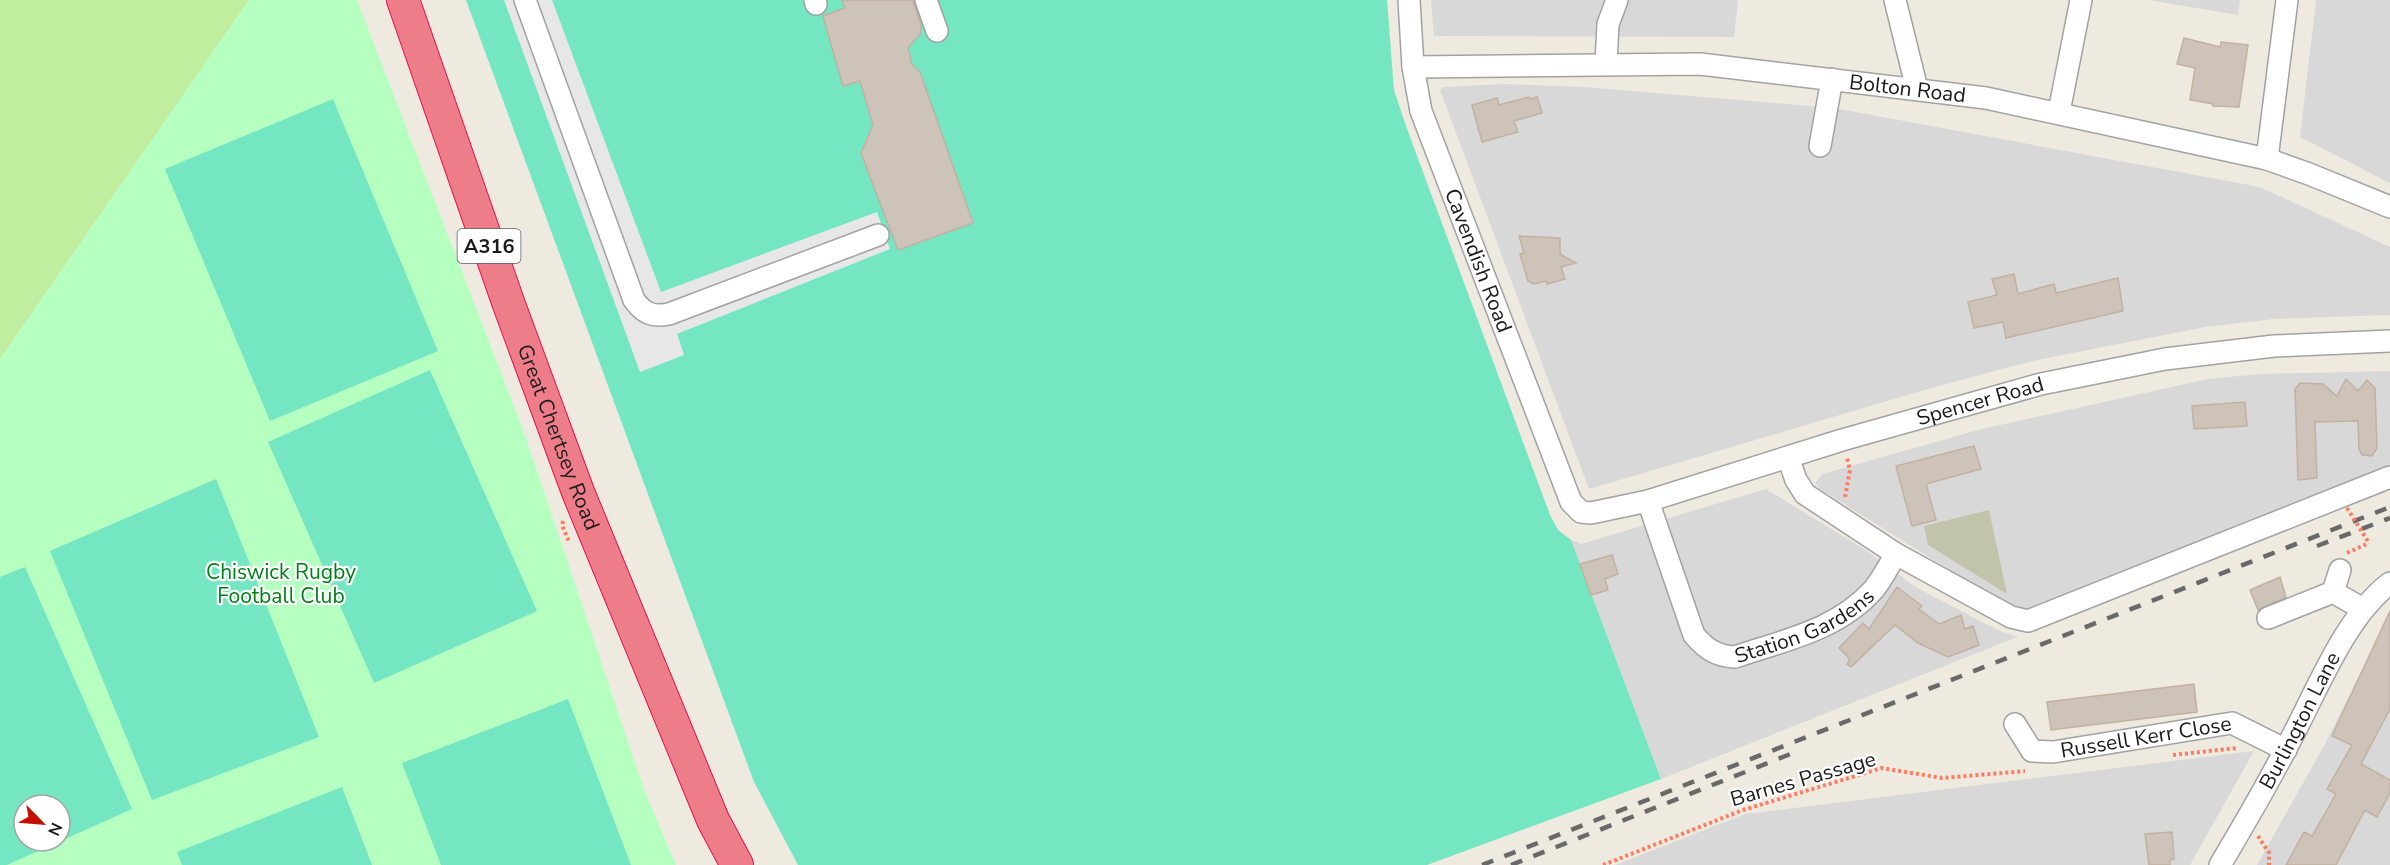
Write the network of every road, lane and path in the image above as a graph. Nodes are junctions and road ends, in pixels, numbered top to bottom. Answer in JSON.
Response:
{"nodes":[{"id":1,"x":403,"y":0,"type":"edge"},
{"id":2,"x":525,"y":0,"type":"edge"},
{"id":3,"x":926,"y":0,"type":"edge"},
{"id":4,"x":1409,"y":0,"type":"edge"},
{"id":5,"x":1617,"y":0,"type":"edge"},
{"id":6,"x":1895,"y":0,"type":"edge"},
{"id":7,"x":2081,"y":0,"type":"edge"},
{"id":8,"x":2287,"y":0,"type":"edge"},
{"id":9,"x":937,"y":31,"type":"dead end"},
{"id":10,"x":1606,"y":63,"type":"junction"},
{"id":11,"x":1413,"y":67,"type":"junction"},
{"id":12,"x":1832,"y":79,"type":"junction"},
{"id":13,"x":1917,"y":89,"type":"junction"},
{"id":14,"x":2060,"y":112,"type":"junction"},
{"id":15,"x":1820,"y":146,"type":"dead end"},
{"id":16,"x":2266,"y":159,"type":"junction"},
{"id":17,"x":2390,"y":207,"type":"edge"},
{"id":18,"x":878,"y":235,"type":"dead end"},
{"id":19,"x":2390,"y":341,"type":"edge"},
{"id":20,"x":1842,"y":440,"type":"junction"},
{"id":21,"x":1788,"y":458,"type":"junction"},
{"id":22,"x":2390,"y":477,"type":"edge"},
{"id":23,"x":1648,"y":501,"type":"junction"},
{"id":24,"x":2347,"y":508,"type":"dead end"},
{"id":25,"x":1581,"y":512,"type":"joint"},
{"id":26,"x":1835,"y":513,"type":"junction"},
{"id":27,"x":1896,"y":554,"type":"junction"},
{"id":28,"x":2342,"y":562,"type":"joint"},
{"id":29,"x":2387,"y":590,"type":"edge"},
{"id":30,"x":2333,"y":592,"type":"junction"},
{"id":31,"x":2363,"y":609,"type":"junction"},
{"id":32,"x":2268,"y":618,"type":"dead end"},
{"id":33,"x":2014,"y":724,"type":"dead end"},
{"id":34,"x":2263,"y":737,"type":"junction"},
{"id":35,"x":2286,"y":750,"type":"junction"},
{"id":36,"x":2165,"y":756,"type":"dead end"},
{"id":37,"x":2026,"y":771,"type":"dead end"},
{"id":38,"x":2242,"y":827,"type":"junction"},
{"id":39,"x":737,"y":865,"type":"edge"},
{"id":40,"x":1603,"y":865,"type":"edge"},
{"id":41,"x":2220,"y":865,"type":"edge"},
{"id":42,"x":2269,"y":865,"type":"edge"}],
"edges":[{"from":1,"to":39,"type":"highway","name":"Great Chertsey Road","number":"A316"},
{"from":2,"to":18,"type":"street"},
{"from":3,"to":9,"type":"street"},
{"from":4,"to":11,"type":"street","name":"Cavendish Road"},
{"from":5,"to":10,"type":"street"},
{"from":6,"to":13,"type":"street"},
{"from":7,"to":14,"type":"street"},
{"from":8,"to":16,"type":"street"},
{"from":10,"to":11,"type":"street","name":"Bolton Road"},
{"from":10,"to":12,"type":"street","name":"Bolton Road"},
{"from":11,"to":25,"type":"street","name":"Cavendish Road"},
{"from":12,"to":13,"type":"street","name":"Bolton Road"},
{"from":12,"to":15,"type":"street"},
{"from":13,"to":14,"type":"street","name":"Bolton Road"},
{"from":14,"to":16,"type":"street","name":"Bolton Road"},
{"from":16,"to":17,"type":"street","name":"Bolton Road"},
{"from":19,"to":20,"type":"street","name":"Spencer Road"},
{"from":20,"to":21,"type":"street","name":"Spencer Road"},
{"from":20,"to":26,"type":"path"},
{"from":21,"to":23,"type":"street","name":"Spencer Road"},
{"from":21,"to":26,"type":"street"},
{"from":22,"to":27,"type":"street"},
{"from":23,"to":25,"type":"street","name":"Spencer Road"},
{"from":23,"to":27,"type":"street","name":"Station Gardens"},
{"from":24,"to":28,"type":"path","bridge":true},
{"from":26,"to":27,"type":"street"},
{"from":28,"to":30,"type":"street"},
{"from":29,"to":31,"type":"street","name":"Burlington Lane"},
{"from":30,"to":31,"type":"street"},
{"from":30,"to":32,"type":"street"},
{"from":31,"to":35,"type":"street","name":"Burlington Lane"},
{"from":33,"to":34,"type":"street","name":"Russell Kerr Close"},
{"from":34,"to":35,"type":"street","name":"Russell Kerr Close"},
{"from":34,"to":36,"type":"path"},
{"from":35,"to":38,"type":"street","name":"Burlington Lane"},
{"from":37,"to":40,"type":"path","name":"Barnes Passage"},
{"from":38,"to":41,"type":"street","name":"Burlington Lane"},
{"from":38,"to":42,"type":"path"}]}
